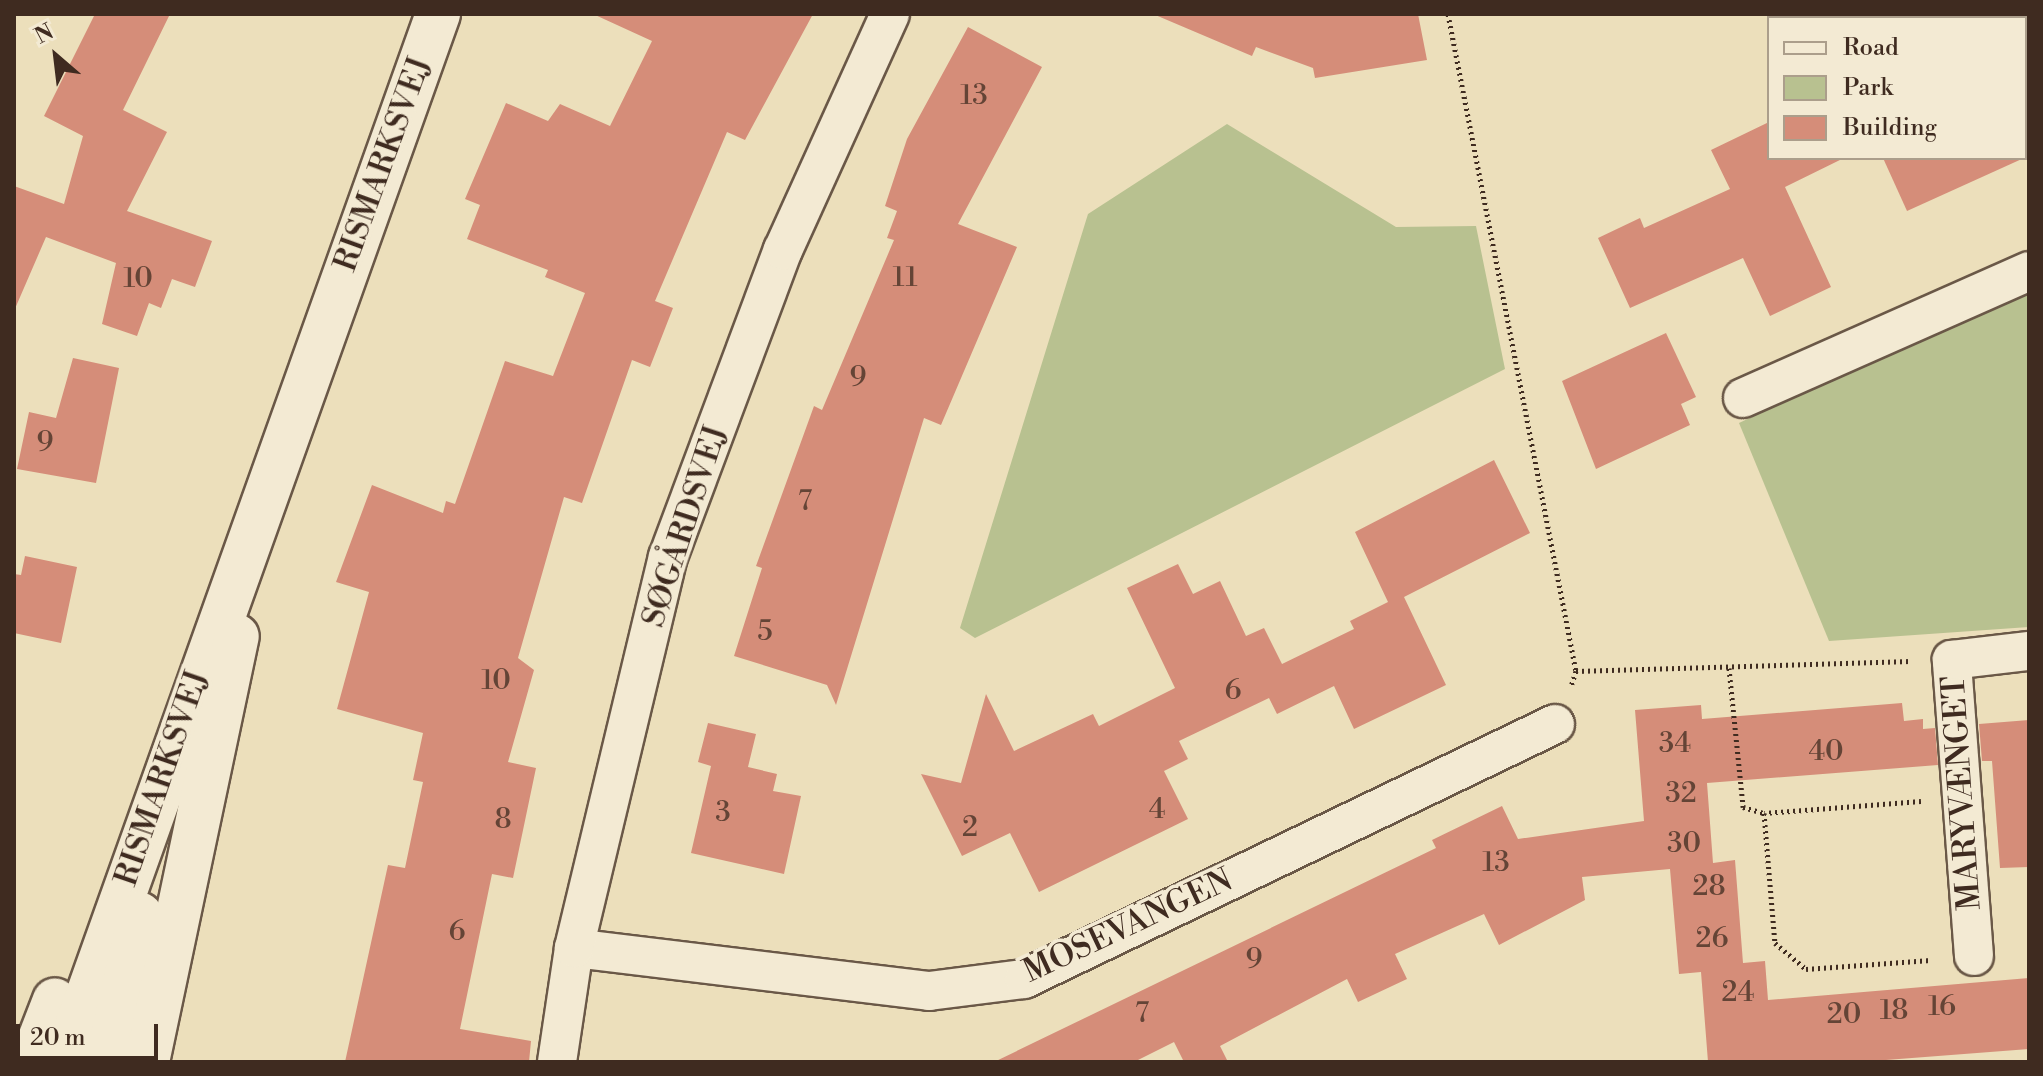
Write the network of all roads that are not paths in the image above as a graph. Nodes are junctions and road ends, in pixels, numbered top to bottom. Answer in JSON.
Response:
{"nodes":[{"id":1,"x":438,"y":14,"type":"edge"},
{"id":2,"x":890,"y":14,"type":"edge"},
{"id":3,"x":2029,"y":271,"type":"edge"},
{"id":4,"x":1743,"y":398,"type":"dead end"},
{"id":5,"x":266,"y":497,"type":"junction"},
{"id":6,"x":2029,"y":651,"type":"edge"},
{"id":7,"x":1555,"y":724,"type":"road end"},
{"id":8,"x":178,"y":728,"type":"junction"},
{"id":9,"x":574,"y":948,"type":"junction"},
{"id":10,"x":1974,"y":956,"type":"road end"},
{"id":11,"x":31,"y":1062,"type":"edge"},
{"id":12,"x":64,"y":1062,"type":"edge"},
{"id":13,"x":107,"y":1062,"type":"edge"},
{"id":14,"x":147,"y":1062,"type":"edge"},
{"id":15,"x":557,"y":1062,"type":"edge"}],
"edges":[{"from":1,"to":5,"type":"main road","name":"RISMARKSVEJ"},
{"from":2,"to":9,"type":"street","name":"SØGÅRDSVEJ"},
{"from":3,"to":4,"type":"street"},
{"from":5,"to":8,"type":"main road","name":"RISMARKSVEJ"},
{"from":5,"to":14,"type":"main road","name":"RISMARKSVEJ"},
{"from":6,"to":10,"type":"street","name":"MARYVÆNGET"},
{"from":7,"to":9,"type":"street","name":"MOSEVANGEN"},
{"from":8,"to":11,"type":"main road"},
{"from":8,"to":12,"type":"main road","name":"RISMARKSVEJ"},
{"from":8,"to":13,"type":"main road"},
{"from":9,"to":15,"type":"street","name":"SØGÅRDSVEJ"}]}
